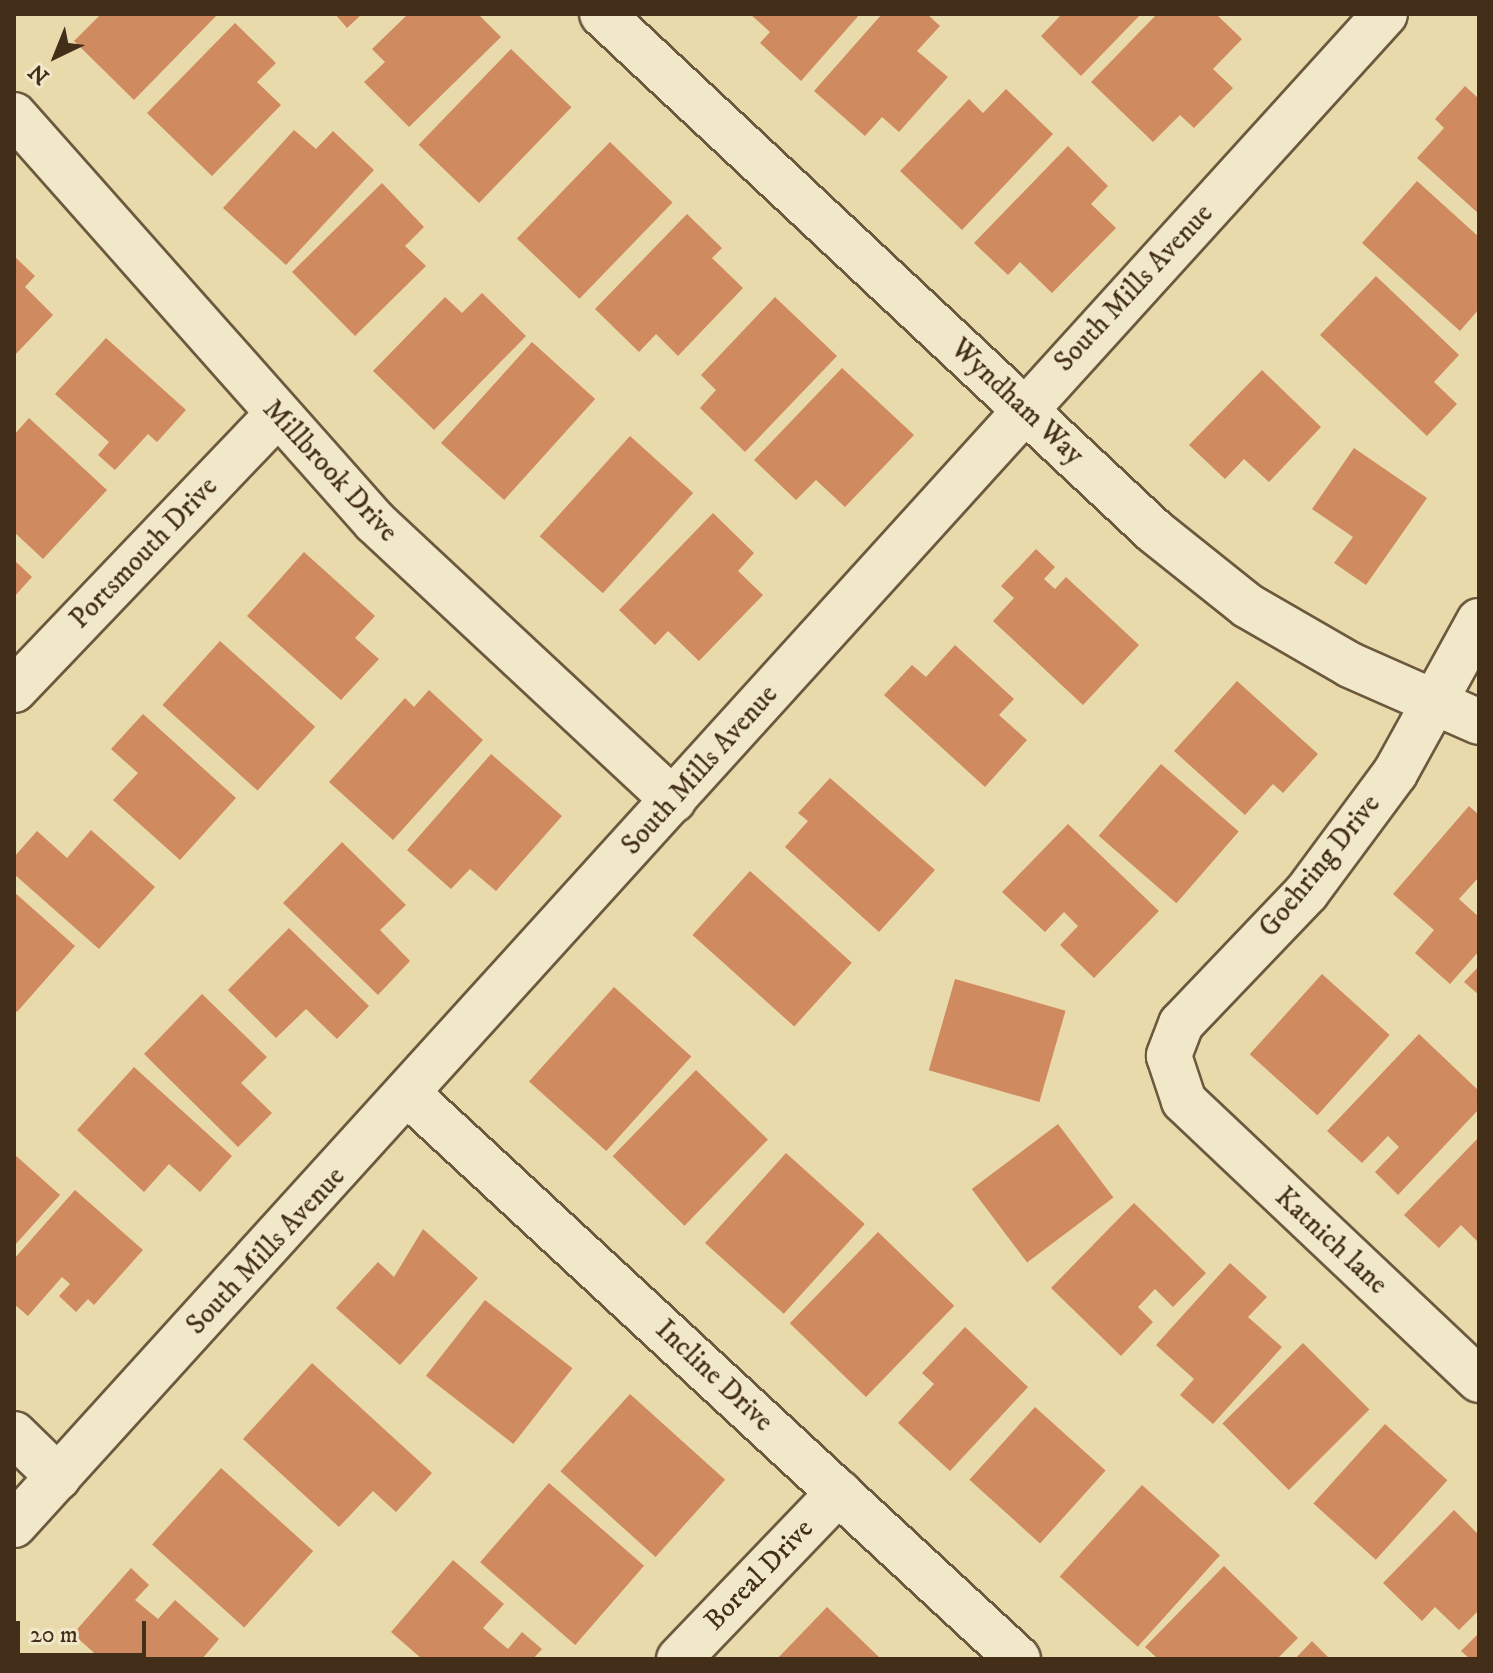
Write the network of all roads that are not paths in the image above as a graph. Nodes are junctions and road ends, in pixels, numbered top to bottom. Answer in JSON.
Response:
{"nodes":[{"id":1,"x":602,"y":14,"type":"edge"},
{"id":2,"x":1368,"y":20,"type":"edge"},
{"id":3,"x":14,"y":115,"type":"edge"},
{"id":4,"x":1024,"y":408,"type":"junction"},
{"id":5,"x":276,"y":416,"type":"junction"},
{"id":6,"x":1479,"y":621,"type":"edge"},
{"id":7,"x":14,"y":690,"type":"edge"},
{"id":8,"x":1441,"y":701,"type":"junction"},
{"id":9,"x":1479,"y":722,"type":"edge"},
{"id":10,"x":673,"y":800,"type":"junction"},
{"id":11,"x":409,"y":1095,"type":"junction"},
{"id":12,"x":1184,"y":1101,"type":"joint"},
{"id":13,"x":1479,"y":1380,"type":"edge"},
{"id":14,"x":14,"y":1434,"type":"edge"},
{"id":15,"x":58,"y":1477,"type":"junction"},
{"id":16,"x":839,"y":1492,"type":"junction"},
{"id":17,"x":14,"y":1525,"type":"edge"},
{"id":18,"x":679,"y":1659,"type":"edge"},
{"id":19,"x":1018,"y":1659,"type":"edge"}],
"edges":[{"from":1,"to":4,"type":"street","name":"Wyndham Way"},
{"from":2,"to":4,"type":"street","name":"South Mills Avenue"},
{"from":3,"to":5,"type":"street","name":"Millbrook Drive"},
{"from":4,"to":8,"type":"street","name":"Wyndham Way"},
{"from":4,"to":10,"type":"street","name":"South Mills Avenue"},
{"from":5,"to":7,"type":"street","name":"Portsmouth Drive"},
{"from":5,"to":10,"type":"street","name":"Millbrook Drive"},
{"from":6,"to":8,"type":"street","name":"Goehring Drive"},
{"from":8,"to":9,"type":"street","name":"Wyndham Way"},
{"from":8,"to":12,"type":"street","name":"Goehring Drive"},
{"from":10,"to":11,"type":"street","name":"South Mills Avenue"},
{"from":11,"to":15,"type":"street","name":"South Mills Avenue"},
{"from":11,"to":16,"type":"street","name":"Incline Drive"},
{"from":12,"to":13,"type":"street","name":"Katnich lane"},
{"from":14,"to":15,"type":"street"},
{"from":15,"to":17,"type":"street","name":"South Mills Avenue"},
{"from":16,"to":18,"type":"street","name":"Boreal Drive"},
{"from":16,"to":19,"type":"street","name":"Incline Drive"}]}
